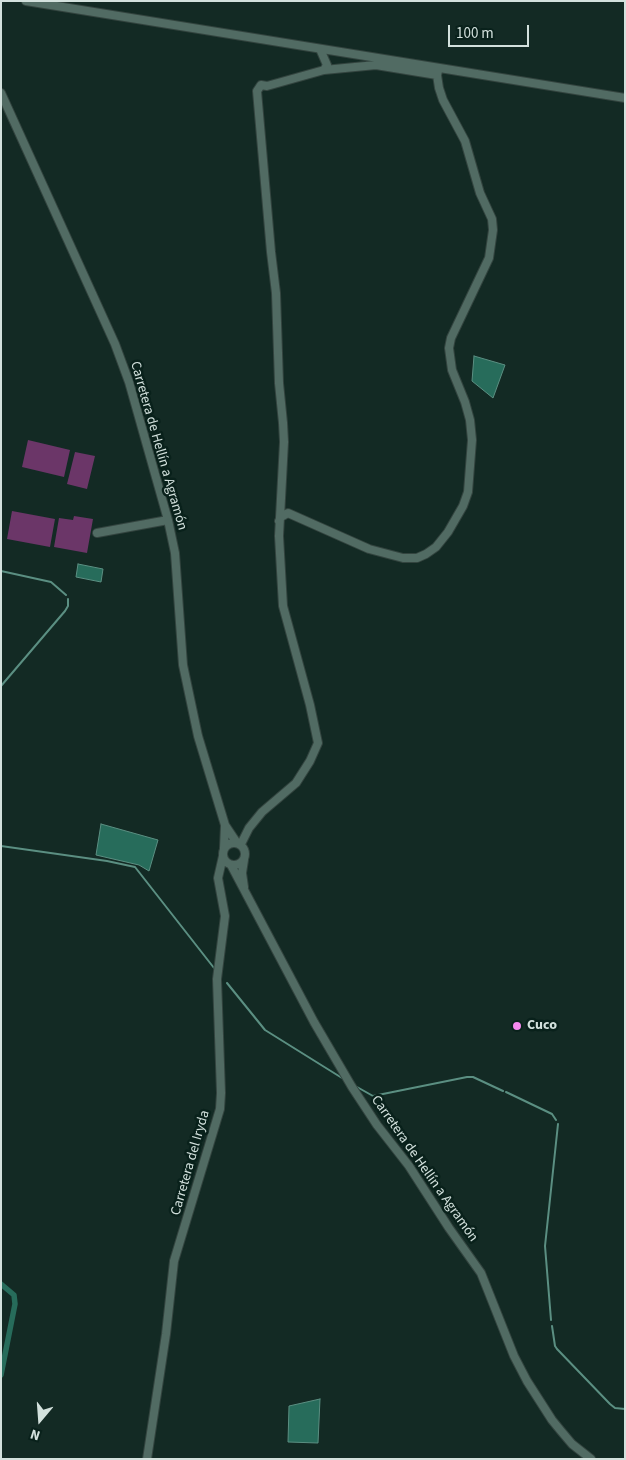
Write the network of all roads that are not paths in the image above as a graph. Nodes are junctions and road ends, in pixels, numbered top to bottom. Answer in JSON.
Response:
{"nodes":[{"id":1,"x":26,"y":1,"type":"edge"},
{"id":2,"x":320,"y":49,"type":"junction"},
{"id":3,"x":324,"y":70,"type":"junction"},
{"id":4,"x":438,"y":71,"type":"junction"},
{"id":5,"x":1,"y":93,"type":"edge"},
{"id":6,"x":625,"y":98,"type":"edge"},
{"id":7,"x":168,"y":520,"type":"junction"},
{"id":8,"x":279,"y":522,"type":"junction"},
{"id":9,"x":96,"y":533,"type":"dead end"},
{"id":10,"x":225,"y":825,"type":"junction"},
{"id":11,"x":239,"y":844,"type":"junction"},
{"id":12,"x":224,"y":852,"type":"junction"},
{"id":13,"x":244,"y":860,"type":"junction"},
{"id":14,"x":229,"y":864,"type":"junction"},
{"id":15,"x":219,"y":871,"type":"junction"},
{"id":16,"x":244,"y":887,"type":"junction"},
{"id":17,"x":147,"y":1459,"type":"edge"},
{"id":18,"x":590,"y":1459,"type":"edge"}],
"edges":[{"from":1,"to":2,"type":"street"},
{"from":2,"to":3,"type":"street"},
{"from":2,"to":4,"type":"street"},
{"from":3,"to":4,"type":"street"},
{"from":3,"to":8,"type":"street"},
{"from":4,"to":6,"type":"street"},
{"from":4,"to":8,"type":"street"},
{"from":5,"to":7,"type":"street","name":"Carretera de Hellín a Agramón"},
{"from":7,"to":9,"type":"street"},
{"from":7,"to":10,"type":"street","name":"Carretera de Hellín a Agramón"},
{"from":8,"to":11,"type":"street"},
{"from":10,"to":11,"type":"street","name":"Carretera de Hellín a Agramón"},
{"from":10,"to":12,"type":"street","name":"Carretera de Hellín a Agramón"},
{"from":11,"to":12,"type":"street"},
{"from":11,"to":13,"type":"street","name":"Carretera de Hellín a Agramón"},
{"from":12,"to":14,"type":"street","name":"Carretera de Hellín a Agramón"},
{"from":12,"to":15,"type":"street","name":"Carretera del Iryda"},
{"from":13,"to":14,"type":"street"},
{"from":13,"to":16,"type":"street","name":"Carretera de Hellín a Agramón"},
{"from":14,"to":15,"type":"street"},
{"from":14,"to":16,"type":"street","name":"Carretera de Hellín a Agramón"},
{"from":15,"to":17,"type":"street","name":"Carretera del Iryda"},
{"from":16,"to":18,"type":"street","name":"Carretera de Hellín a Agramón"}]}
